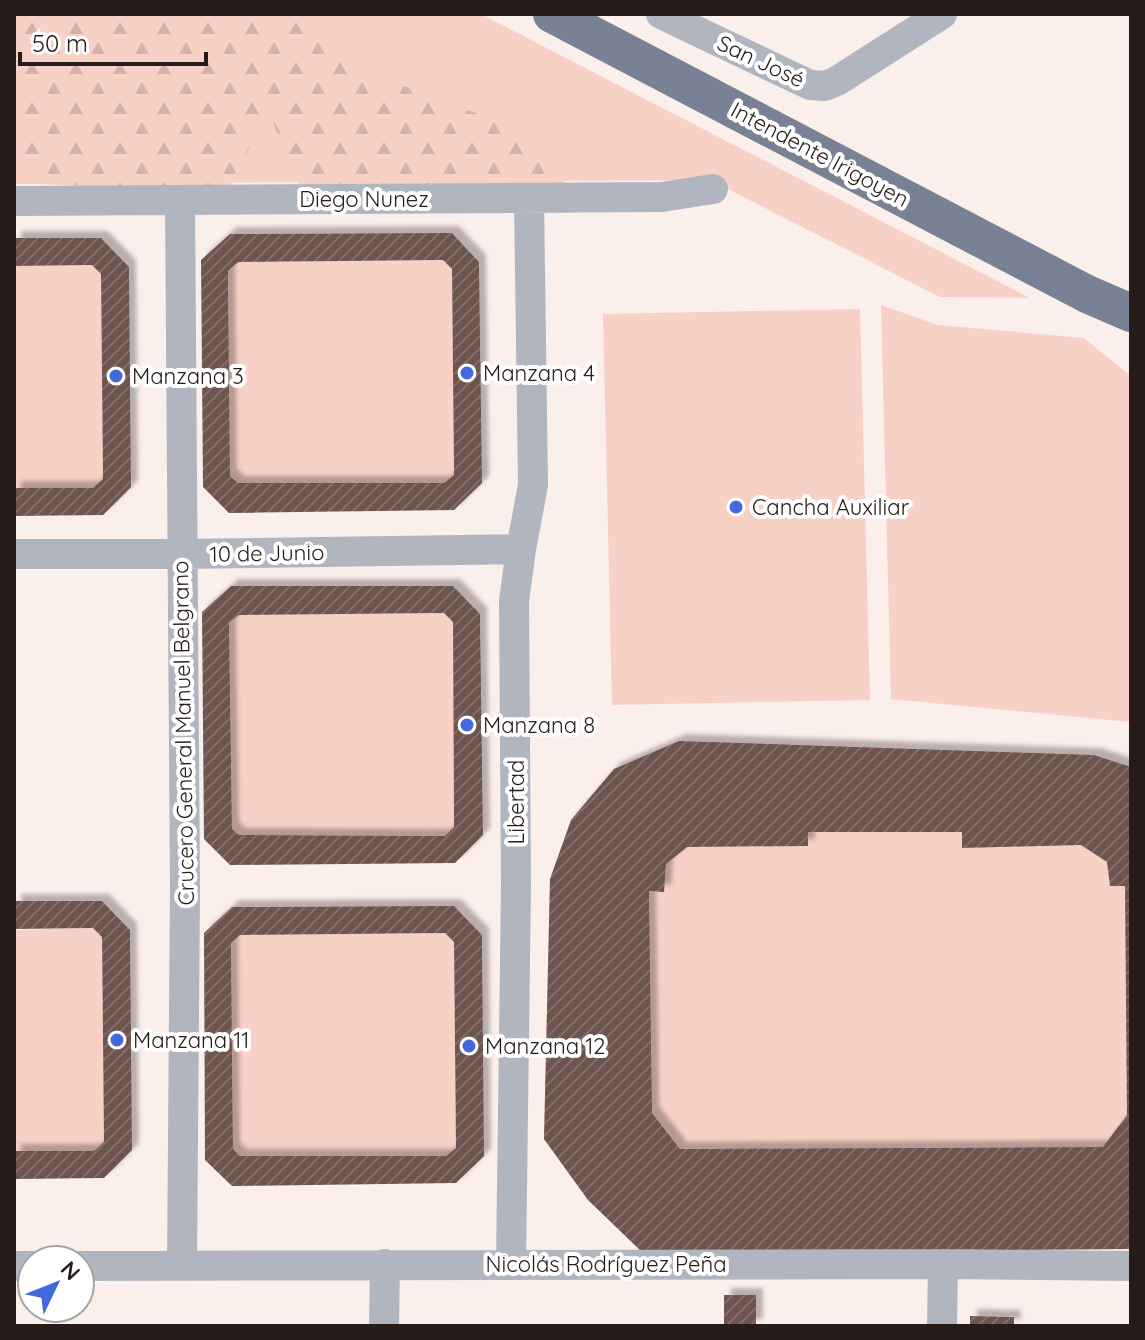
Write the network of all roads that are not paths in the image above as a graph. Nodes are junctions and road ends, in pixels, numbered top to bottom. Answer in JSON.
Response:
{"nodes":[{"id":1,"x":552,"y":14,"type":"edge"},
{"id":2,"x":661,"y":14,"type":"edge"},
{"id":3,"x":942,"y":14,"type":"edge"},
{"id":4,"x":713,"y":189,"type":"dead end"},
{"id":5,"x":529,"y":198,"type":"junction"},
{"id":6,"x":180,"y":200,"type":"junction"},
{"id":7,"x":14,"y":201,"type":"edge"},
{"id":8,"x":1087,"y":294,"type":"junction"},
{"id":9,"x":1131,"y":313,"type":"edge"},
{"id":10,"x":1131,"y":324,"type":"edge"},
{"id":11,"x":521,"y":549,"type":"junction"},
{"id":12,"x":14,"y":554,"type":"edge"},
{"id":13,"x":181,"y":554,"type":"junction"},
{"id":14,"x":385,"y":1264,"type":"junction"},
{"id":15,"x":511,"y":1264,"type":"junction"},
{"id":16,"x":943,"y":1264,"type":"junction"},
{"id":17,"x":182,"y":1265,"type":"junction"},
{"id":18,"x":96,"y":1266,"type":"edge"},
{"id":19,"x":1131,"y":1266,"type":"edge"},
{"id":20,"x":384,"y":1326,"type":"edge"},
{"id":21,"x":942,"y":1326,"type":"edge"}],
"edges":[{"from":1,"to":8,"type":"main road","name":"Intendente Irigoyen"},
{"from":2,"to":3,"type":"street","name":"San José"},
{"from":4,"to":5,"type":"street","name":"Diego Nunez"},
{"from":5,"to":6,"type":"street","name":"Diego Nunez"},
{"from":5,"to":11,"type":"street","name":"Libertad"},
{"from":6,"to":7,"type":"street","name":"Diego Nunez"},
{"from":6,"to":13,"type":"street","name":"Crucero General Manuel Belgrano"},
{"from":8,"to":9,"type":"main road","name":"Intendente Irigoyen"},
{"from":8,"to":10,"type":"main road","name":"Intendente Irigoyen"},
{"from":11,"to":13,"type":"street","name":"10 de Junio"},
{"from":11,"to":15,"type":"street","name":"Libertad"},
{"from":12,"to":13,"type":"street","name":"10 de Junio"},
{"from":13,"to":17,"type":"street","name":"Crucero General Manuel Belgrano"},
{"from":14,"to":15,"type":"street","name":"Nicolás Rodríguez Peña"},
{"from":14,"to":17,"type":"street","name":"Nicolás Rodríguez Peña"},
{"from":14,"to":20,"type":"street"},
{"from":15,"to":16,"type":"street","name":"Nicolás Rodríguez Peña"},
{"from":16,"to":19,"type":"street","name":"Nicolás Rodríguez Peña"},
{"from":16,"to":21,"type":"street"},
{"from":17,"to":18,"type":"street","name":"Nicolás Rodríguez Peña"}]}
